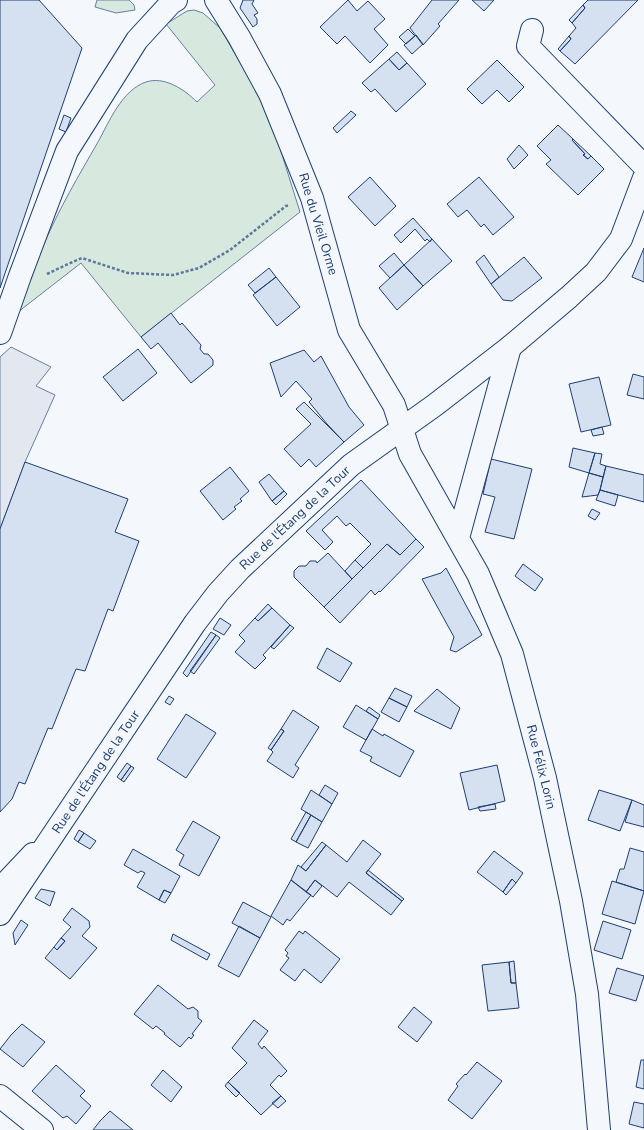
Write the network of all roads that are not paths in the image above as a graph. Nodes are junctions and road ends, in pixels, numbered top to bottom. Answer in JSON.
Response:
{"nodes":[{"id":1,"x":176,"y":0,"type":"edge"},
{"id":2,"x":216,"y":0,"type":"edge"},
{"id":3,"x":532,"y":30,"type":"dead end"},
{"id":4,"x":644,"y":166,"type":"edge"},
{"id":5,"x":644,"y":178,"type":"edge"},
{"id":6,"x":0,"y":333,"type":"edge"},
{"id":7,"x":510,"y":347,"type":"junction"},
{"id":8,"x":402,"y":429,"type":"junction"},
{"id":9,"x":458,"y":538,"type":"junction"},
{"id":10,"x":60,"y":826,"type":"junction"},
{"id":11,"x":0,"y":889,"type":"edge"},
{"id":12,"x":0,"y":914,"type":"edge"},
{"id":13,"x":0,"y":1096,"type":"edge"},
{"id":14,"x":42,"y":1130,"type":"edge"},
{"id":15,"x":599,"y":1130,"type":"edge"}],
"edges":[{"from":1,"to":6,"type":"street"},
{"from":2,"to":8,"type":"street","name":"Rue du Vieil Orme"},
{"from":3,"to":4,"type":"street"},
{"from":5,"to":7,"type":"street","name":"Rue de l'Étang de la Tour"},
{"from":7,"to":8,"type":"street","name":"Rue de l'Étang de la Tour"},
{"from":7,"to":9,"type":"street"},
{"from":8,"to":9,"type":"street","name":"Rue Félix Lorin"},
{"from":8,"to":10,"type":"street","name":"Rue de l'Étang de la Tour"},
{"from":9,"to":15,"type":"street","name":"Rue Félix Lorin"},
{"from":10,"to":11,"type":"street"},
{"from":10,"to":12,"type":"street","name":"Rue de l'Étang de la Tour"},
{"from":13,"to":14,"type":"street"}]}
